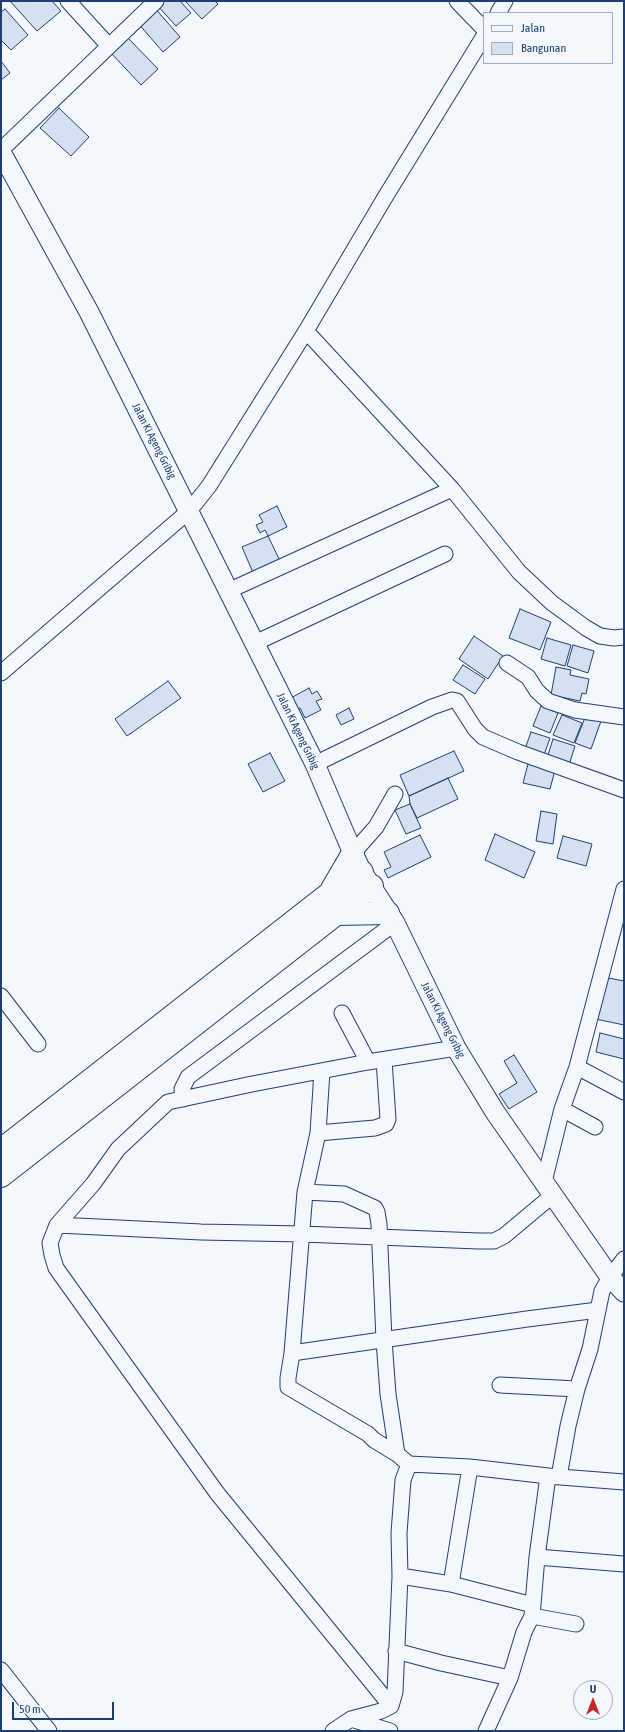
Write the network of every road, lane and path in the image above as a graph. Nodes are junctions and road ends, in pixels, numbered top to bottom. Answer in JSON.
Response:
{"nodes":[{"id":1,"x":68,"y":1,"type":"edge"},
{"id":2,"x":156,"y":1,"type":"edge"},
{"id":3,"x":457,"y":1,"type":"edge"},
{"id":4,"x":505,"y":1,"type":"edge"},
{"id":5,"x":499,"y":12,"type":"edge"},
{"id":6,"x":483,"y":28,"type":"edge"},
{"id":7,"x":483,"y":38,"type":"edge"},
{"id":8,"x":109,"y":46,"type":"junction"},
{"id":9,"x":1,"y":151,"type":"edge"},
{"id":10,"x":306,"y":331,"type":"junction"},
{"id":11,"x":452,"y":489,"type":"junction"},
{"id":12,"x":189,"y":511,"type":"junction"},
{"id":13,"x":445,"y":554,"type":"dead end"},
{"id":14,"x":228,"y":591,"type":"junction"},
{"id":15,"x":624,"y":637,"type":"edge"},
{"id":16,"x":255,"y":643,"type":"junction"},
{"id":17,"x":507,"y":664,"type":"dead end"},
{"id":18,"x":1,"y":673,"type":"edge"},
{"id":19,"x":624,"y":718,"type":"edge"},
{"id":20,"x":315,"y":764,"type":"junction"},
{"id":21,"x":624,"y":790,"type":"edge"},
{"id":22,"x":395,"y":794,"type":"dead end"},
{"id":23,"x":362,"y":870,"type":"junction"},
{"id":24,"x":624,"y":889,"type":"edge"},
{"id":25,"x":336,"y":914,"type":"junction"},
{"id":26,"x":391,"y":918,"type":"junction"},
{"id":27,"x":619,"y":927,"type":"edge"},
{"id":28,"x":1,"y":996,"type":"edge"},
{"id":29,"x":342,"y":1013,"type":"dead end"},
{"id":30,"x":38,"y":1044,"type":"dead end"},
{"id":31,"x":456,"y":1048,"type":"junction"},
{"id":32,"x":384,"y":1060,"type":"junction"},
{"id":33,"x":368,"y":1062,"type":"junction"},
{"id":34,"x":577,"y":1067,"type":"junction"},
{"id":35,"x":322,"y":1071,"type":"junction"},
{"id":36,"x":624,"y":1092,"type":"edge"},
{"id":37,"x":183,"y":1099,"type":"junction"},
{"id":38,"x":562,"y":1109,"type":"junction"},
{"id":39,"x":595,"y":1127,"type":"dead end"},
{"id":40,"x":318,"y":1133,"type":"junction"},
{"id":41,"x":1,"y":1150,"type":"edge"},
{"id":42,"x":1,"y":1176,"type":"edge"},
{"id":43,"x":549,"y":1188,"type":"junction"},
{"id":44,"x":305,"y":1192,"type":"junction"},
{"id":45,"x":57,"y":1224,"type":"junction"},
{"id":46,"x":302,"y":1234,"type":"junction"},
{"id":47,"x":380,"y":1236,"type":"junction"},
{"id":48,"x":624,"y":1259,"type":"edge"},
{"id":49,"x":610,"y":1276,"type":"junction"},
{"id":50,"x":624,"y":1292,"type":"edge"},
{"id":51,"x":598,"y":1310,"type":"junction"},
{"id":52,"x":384,"y":1340,"type":"junction"},
{"id":53,"x":292,"y":1353,"type":"junction"},
{"id":54,"x":500,"y":1384,"type":"dead end"},
{"id":55,"x":577,"y":1389,"type":"junction"},
{"id":56,"x":397,"y":1454,"type":"junction"},
{"id":57,"x":409,"y":1464,"type":"junction"},
{"id":58,"x":470,"y":1467,"type":"junction"},
{"id":59,"x":554,"y":1477,"type":"junction"},
{"id":60,"x":624,"y":1482,"type":"edge"},
{"id":61,"x":537,"y":1557,"type":"junction"},
{"id":62,"x":624,"y":1564,"type":"edge"},
{"id":63,"x":400,"y":1576,"type":"junction"},
{"id":64,"x":451,"y":1584,"type":"junction"},
{"id":65,"x":532,"y":1610,"type":"junction"},
{"id":66,"x":576,"y":1624,"type":"dead end"},
{"id":67,"x":396,"y":1651,"type":"junction"},
{"id":68,"x":1,"y":1670,"type":"edge"},
{"id":69,"x":510,"y":1678,"type":"junction"},
{"id":70,"x":391,"y":1706,"type":"junction"},
{"id":71,"x":351,"y":1719,"type":"junction"},
{"id":72,"x":49,"y":1731,"type":"edge"},
{"id":73,"x":333,"y":1731,"type":"edge"},
{"id":74,"x":390,"y":1731,"type":"edge"},
{"id":75,"x":486,"y":1731,"type":"edge"}],
"edges":[{"from":1,"to":8,"type":"street"},
{"from":2,"to":8,"type":"street"},
{"from":3,"to":6,"type":"street"},
{"from":4,"to":5,"type":"street"},
{"from":7,"to":10,"type":"street"},
{"from":8,"to":9,"type":"street"},
{"from":9,"to":12,"type":"main road","name":"Jalan Ki Ageng Gribig"},
{"from":10,"to":11,"type":"street"},
{"from":10,"to":12,"type":"street"},
{"from":11,"to":14,"type":"street"},
{"from":11,"to":15,"type":"street"},
{"from":12,"to":14,"type":"main road","name":"Jalan Ki Ageng Gribig"},
{"from":12,"to":18,"type":"street"},
{"from":13,"to":16,"type":"street"},
{"from":14,"to":16,"type":"main road","name":"Jalan Ki Ageng Gribig"},
{"from":16,"to":20,"type":"main road","name":"Jalan Ki Ageng Gribig"},
{"from":17,"to":19,"type":"street"},
{"from":20,"to":21,"type":"street"},
{"from":20,"to":23,"type":"main road","name":"Jalan Ki Ageng Gribig"},
{"from":22,"to":23,"type":"street"},
{"from":23,"to":25,"type":"highway"},
{"from":23,"to":26,"type":"main road","name":"Jalan Ki Ageng Gribig"},
{"from":23,"to":41,"type":"highway"},
{"from":24,"to":27,"type":"street"},
{"from":25,"to":26,"type":"highway"},
{"from":25,"to":42,"type":"highway"},
{"from":26,"to":31,"type":"main road","name":"Jalan Ki Ageng Gribig"},
{"from":26,"to":37,"type":"street"},
{"from":27,"to":34,"type":"street"},
{"from":28,"to":30,"type":"street"},
{"from":29,"to":33,"type":"street"},
{"from":31,"to":32,"type":"street"},
{"from":31,"to":43,"type":"main road","name":"Jalan Ki Ageng Gribig"},
{"from":32,"to":33,"type":"street"},
{"from":32,"to":40,"type":"street"},
{"from":33,"to":35,"type":"street"},
{"from":34,"to":36,"type":"street"},
{"from":34,"to":38,"type":"street"},
{"from":35,"to":37,"type":"street"},
{"from":35,"to":40,"type":"street"},
{"from":37,"to":45,"type":"street"},
{"from":38,"to":39,"type":"street"},
{"from":38,"to":43,"type":"street"},
{"from":40,"to":44,"type":"street"},
{"from":43,"to":47,"type":"street"},
{"from":43,"to":49,"type":"main road","name":"Jalan Ki Ageng Gribig"},
{"from":44,"to":46,"type":"street"},
{"from":44,"to":47,"type":"street"},
{"from":45,"to":46,"type":"street"},
{"from":45,"to":70,"type":"street"},
{"from":46,"to":47,"type":"street"},
{"from":46,"to":53,"type":"street"},
{"from":47,"to":52,"type":"street"},
{"from":48,"to":49,"type":"street"},
{"from":49,"to":50,"type":"main road","name":"Jalan Ki Ageng Gribig"},
{"from":49,"to":51,"type":"street"},
{"from":51,"to":52,"type":"street"},
{"from":51,"to":55,"type":"street"},
{"from":52,"to":53,"type":"street"},
{"from":52,"to":56,"type":"street"},
{"from":53,"to":56,"type":"street"},
{"from":54,"to":55,"type":"street"},
{"from":55,"to":59,"type":"street"},
{"from":56,"to":57,"type":"street"},
{"from":57,"to":58,"type":"street"},
{"from":57,"to":63,"type":"street"},
{"from":58,"to":59,"type":"street"},
{"from":58,"to":64,"type":"street"},
{"from":59,"to":60,"type":"street"},
{"from":59,"to":61,"type":"street"},
{"from":61,"to":62,"type":"street"},
{"from":61,"to":65,"type":"street"},
{"from":63,"to":64,"type":"street"},
{"from":63,"to":67,"type":"street"},
{"from":64,"to":65,"type":"street"},
{"from":65,"to":66,"type":"street"},
{"from":65,"to":69,"type":"street"},
{"from":67,"to":69,"type":"street"},
{"from":67,"to":70,"type":"street"},
{"from":68,"to":72,"type":"street"},
{"from":69,"to":75,"type":"street"},
{"from":70,"to":71,"type":"street"},
{"from":71,"to":73,"type":"street"},
{"from":71,"to":74,"type":"street"}]}
